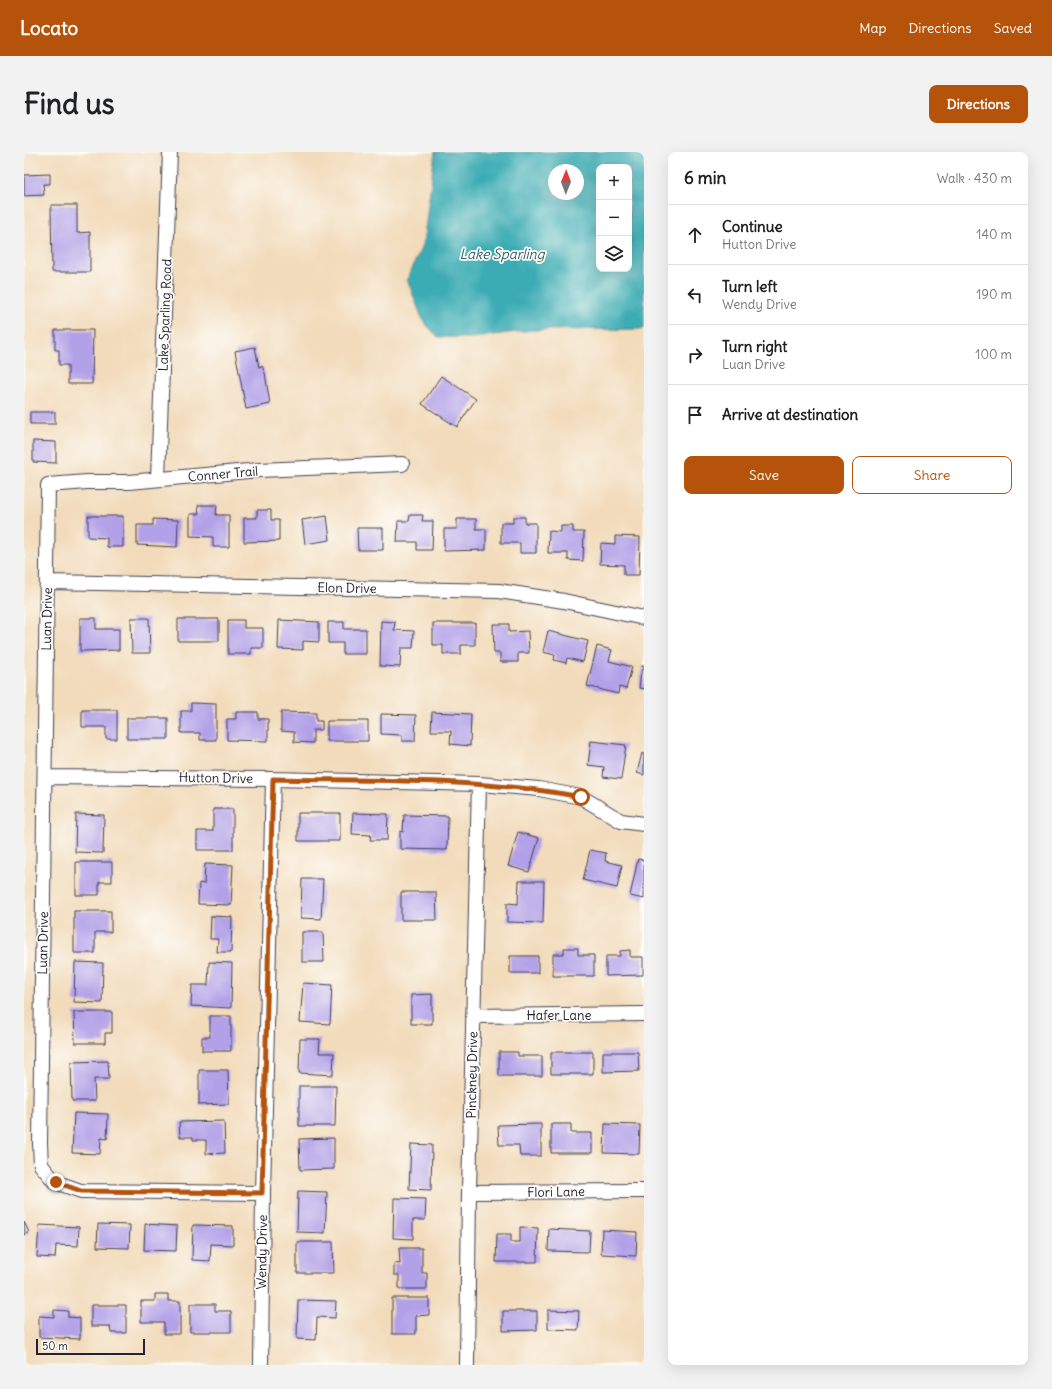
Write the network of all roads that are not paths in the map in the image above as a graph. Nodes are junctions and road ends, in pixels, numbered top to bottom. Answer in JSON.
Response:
{"nodes":[{"id":1,"x":170,"y":152,"type":"edge"},
{"id":2,"x":402,"y":464,"type":"dead end"},
{"id":3,"x":158,"y":478,"type":"junction"},
{"id":4,"x":48,"y":489,"type":"joint"},
{"id":5,"x":48,"y":582,"type":"junction"},
{"id":6,"x":644,"y":618,"type":"edge"},
{"id":7,"x":45,"y":777,"type":"junction"},
{"id":8,"x":273,"y":779,"type":"junction"},
{"id":9,"x":479,"y":784,"type":"junction"},
{"id":10,"x":644,"y":824,"type":"edge"},
{"id":11,"x":644,"y":1014,"type":"edge"},
{"id":12,"x":473,"y":1016,"type":"junction"},
{"id":13,"x":644,"y":1191,"type":"edge"},
{"id":14,"x":469,"y":1192,"type":"junction"},
{"id":15,"x":262,"y":1193,"type":"junction"},
{"id":16,"x":261,"y":1365,"type":"edge"},
{"id":17,"x":467,"y":1365,"type":"edge"}],
"edges":[{"from":1,"to":3,"type":"street","name":"Lake Sparling Road"},
{"from":2,"to":3,"type":"street","name":"Conner Trail"},
{"from":3,"to":4,"type":"street","name":"Conner Trail"},
{"from":4,"to":5,"type":"street","name":"Luan Drive"},
{"from":5,"to":6,"type":"street","name":"Elon Drive"},
{"from":5,"to":7,"type":"street","name":"Luan Drive"},
{"from":7,"to":8,"type":"street","name":"Hutton Drive"},
{"from":7,"to":15,"type":"street","name":"Luan Drive"},
{"from":8,"to":9,"type":"street","name":"Hutton Drive"},
{"from":8,"to":15,"type":"street","name":"Wendy Drive"},
{"from":9,"to":10,"type":"street","name":"Hutton Drive"},
{"from":9,"to":12,"type":"street","name":"Pinckney Drive"},
{"from":11,"to":12,"type":"street","name":"Hafer Lane"},
{"from":12,"to":14,"type":"street","name":"Pinckney Drive"},
{"from":13,"to":14,"type":"street","name":"Flori Lane"},
{"from":14,"to":17,"type":"street","name":"Pinckney Drive"},
{"from":15,"to":16,"type":"street","name":"Wendy Drive"}]}
